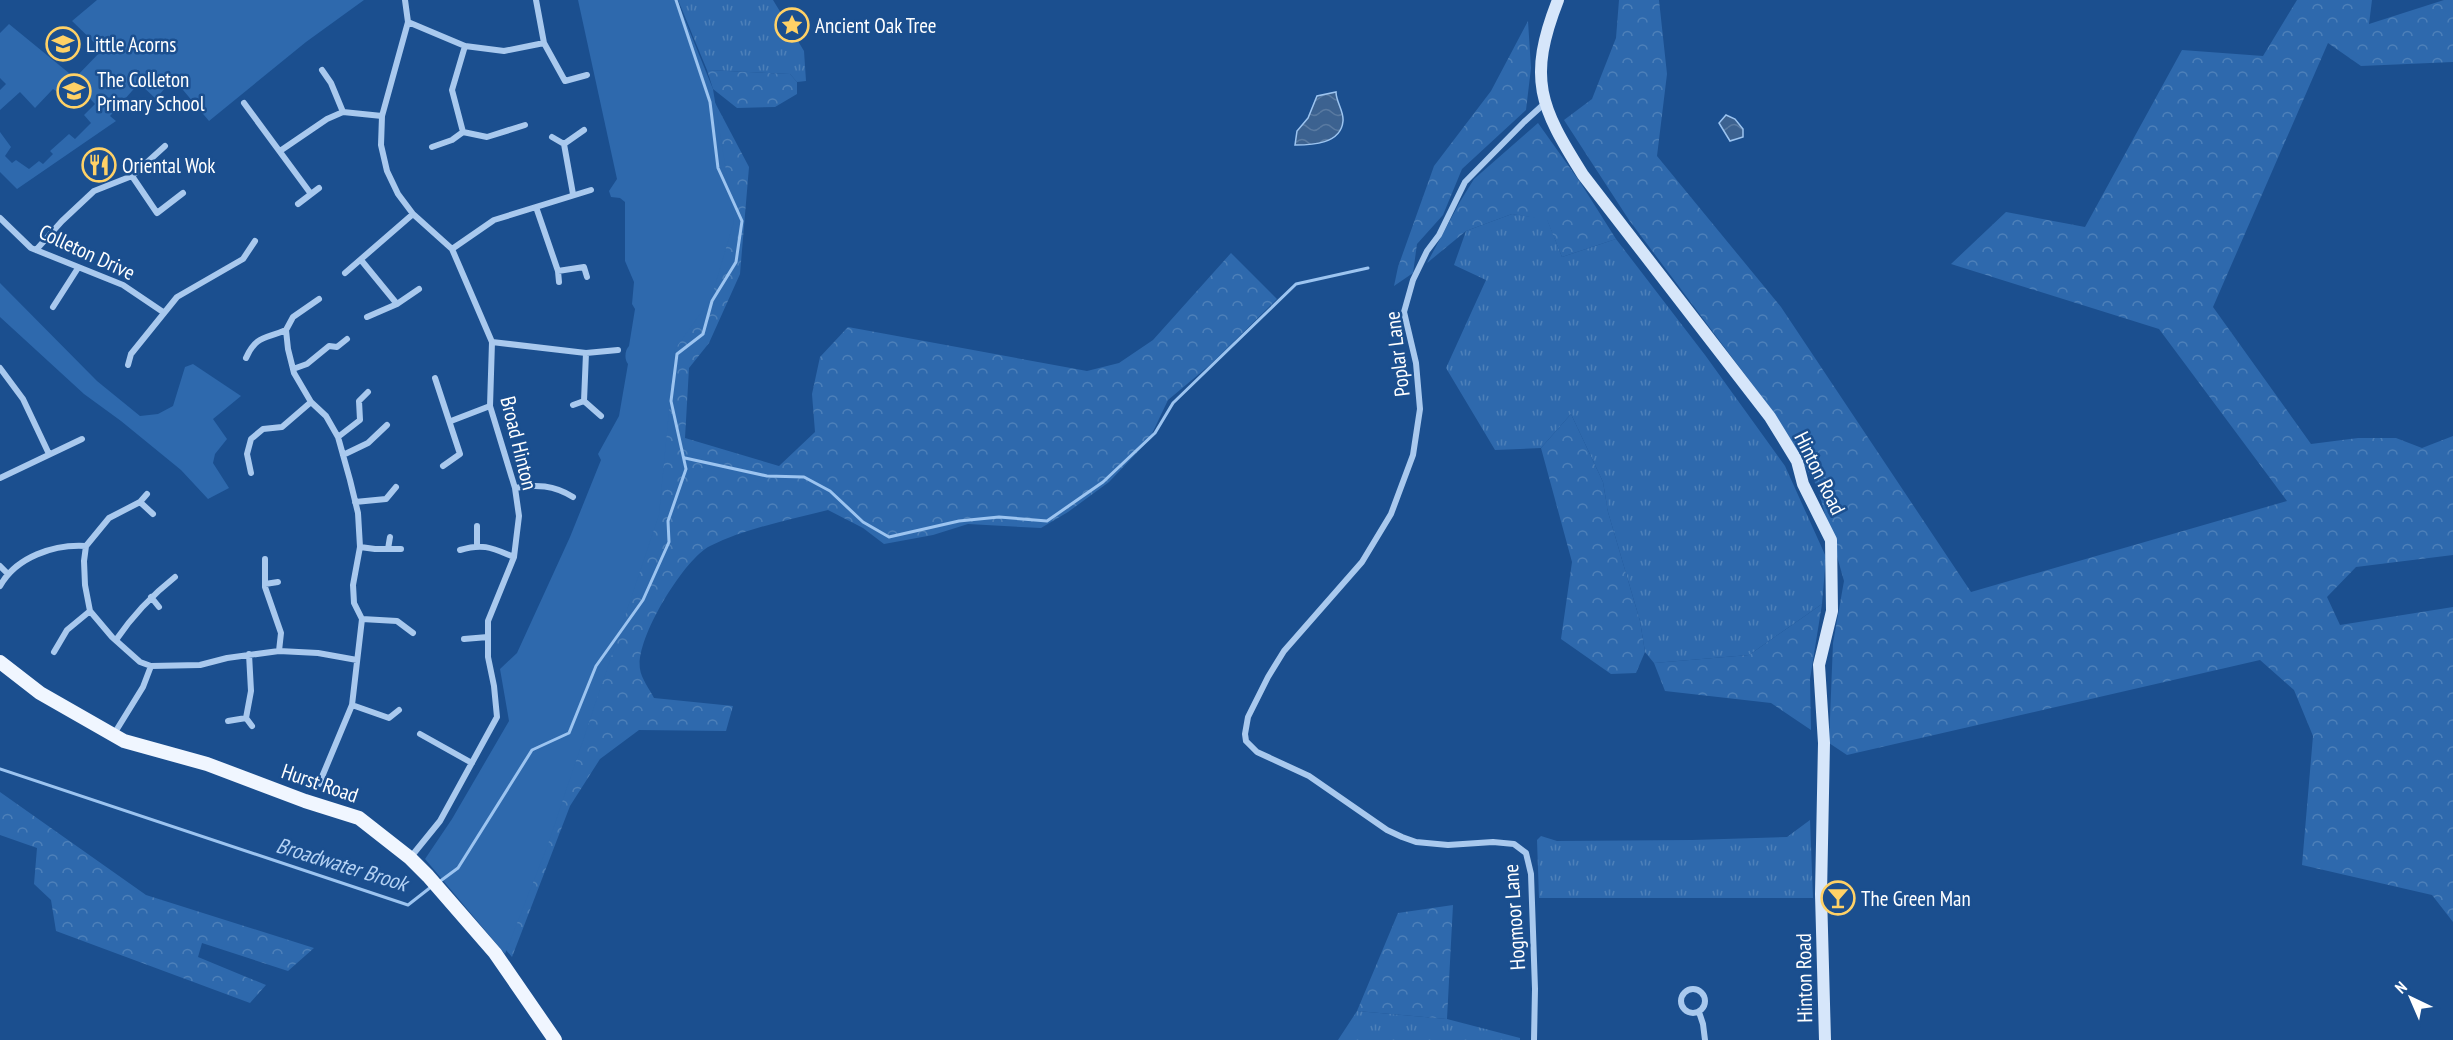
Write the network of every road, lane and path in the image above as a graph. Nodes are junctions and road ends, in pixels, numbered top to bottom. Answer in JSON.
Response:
{"nodes":[{"id":1,"x":405,"y":0,"type":"edge"},
{"id":2,"x":536,"y":0,"type":"edge"},
{"id":3,"x":1558,"y":0,"type":"edge"},
{"id":4,"x":408,"y":22,"type":"junction"},
{"id":5,"x":544,"y":43,"type":"junction"},
{"id":6,"x":465,"y":46,"type":"junction"},
{"id":7,"x":322,"y":70,"type":"dead end"},
{"id":8,"x":587,"y":75,"type":"dead end"},
{"id":9,"x":244,"y":103,"type":"dead end"},
{"id":10,"x":1545,"y":103,"type":"junction"},
{"id":11,"x":343,"y":112,"type":"junction"},
{"id":12,"x":382,"y":116,"type":"junction"},
{"id":13,"x":525,"y":125,"type":"dead end"},
{"id":14,"x":584,"y":130,"type":"dead end"},
{"id":15,"x":463,"y":132,"type":"junction"},
{"id":16,"x":552,"y":137,"type":"dead end"},
{"id":17,"x":564,"y":144,"type":"junction"},
{"id":18,"x":165,"y":146,"type":"dead end"},
{"id":19,"x":432,"y":147,"type":"dead end"},
{"id":20,"x":280,"y":150,"type":"junction"},
{"id":21,"x":132,"y":176,"type":"junction"},
{"id":22,"x":319,"y":188,"type":"dead end"},
{"id":23,"x":591,"y":190,"type":"dead end"},
{"id":24,"x":183,"y":194,"type":"dead end"},
{"id":25,"x":311,"y":194,"type":"junction"},
{"id":26,"x":573,"y":194,"type":"junction"},
{"id":27,"x":298,"y":204,"type":"dead end"},
{"id":28,"x":536,"y":207,"type":"junction"},
{"id":29,"x":413,"y":214,"type":"junction"},
{"id":30,"x":0,"y":218,"type":"edge"},
{"id":31,"x":255,"y":241,"type":"dead end"},
{"id":32,"x":452,"y":249,"type":"junction"},
{"id":33,"x":36,"y":250,"type":"junction"},
{"id":34,"x":361,"y":260,"type":"junction"},
{"id":35,"x":78,"y":268,"type":"junction"},
{"id":36,"x":558,"y":271,"type":"junction"},
{"id":37,"x":345,"y":273,"type":"dead end"},
{"id":38,"x":587,"y":277,"type":"dead end"},
{"id":39,"x":559,"y":282,"type":"dead end"},
{"id":40,"x":419,"y":289,"type":"dead end"},
{"id":41,"x":319,"y":299,"type":"dead end"},
{"id":42,"x":397,"y":304,"type":"junction"},
{"id":43,"x":53,"y":307,"type":"dead end"},
{"id":44,"x":163,"y":312,"type":"junction"},
{"id":45,"x":367,"y":317,"type":"dead end"},
{"id":46,"x":286,"y":330,"type":"junction"},
{"id":47,"x":347,"y":339,"type":"dead end"},
{"id":48,"x":492,"y":342,"type":"junction"},
{"id":49,"x":618,"y":350,"type":"dead end"},
{"id":50,"x":586,"y":353,"type":"junction"},
{"id":51,"x":246,"y":358,"type":"dead end"},
{"id":52,"x":128,"y":364,"type":"dead end"},
{"id":53,"x":0,"y":368,"type":"edge"},
{"id":54,"x":293,"y":369,"type":"junction"},
{"id":55,"x":435,"y":378,"type":"dead end"},
{"id":56,"x":368,"y":392,"type":"dead end"},
{"id":57,"x":584,"y":401,"type":"junction"},
{"id":58,"x":311,"y":402,"type":"junction"},
{"id":59,"x":573,"y":405,"type":"dead end"},
{"id":60,"x":490,"y":406,"type":"junction"},
{"id":61,"x":601,"y":417,"type":"dead end"},
{"id":62,"x":451,"y":420,"type":"junction"},
{"id":63,"x":387,"y":425,"type":"dead end"},
{"id":64,"x":338,"y":437,"type":"junction"},
{"id":65,"x":82,"y":439,"type":"dead end"},
{"id":66,"x":49,"y":454,"type":"junction"},
{"id":67,"x":343,"y":455,"type":"junction"},
{"id":68,"x":444,"y":466,"type":"dead end"},
{"id":69,"x":251,"y":473,"type":"dead end"},
{"id":70,"x":0,"y":478,"type":"edge"},
{"id":71,"x":396,"y":487,"type":"dead end"},
{"id":72,"x":515,"y":488,"type":"junction"},
{"id":73,"x":147,"y":494,"type":"dead end"},
{"id":74,"x":573,"y":497,"type":"dead end"},
{"id":75,"x":140,"y":502,"type":"junction"},
{"id":76,"x":355,"y":502,"type":"junction"},
{"id":77,"x":153,"y":514,"type":"dead end"},
{"id":78,"x":477,"y":526,"type":"dead end"},
{"id":79,"x":390,"y":537,"type":"dead end"},
{"id":80,"x":477,"y":545,"type":"junction"},
{"id":81,"x":86,"y":546,"type":"junction"},
{"id":82,"x":360,"y":547,"type":"junction"},
{"id":83,"x":388,"y":549,"type":"junction"},
{"id":84,"x":401,"y":549,"type":"dead end"},
{"id":85,"x":460,"y":550,"type":"dead end"},
{"id":86,"x":514,"y":557,"type":"junction"},
{"id":87,"x":266,"y":560,"type":"dead end"},
{"id":88,"x":0,"y":566,"type":"edge"},
{"id":89,"x":7,"y":573,"type":"junction"},
{"id":90,"x":175,"y":577,"type":"dead end"},
{"id":91,"x":278,"y":582,"type":"dead end"},
{"id":92,"x":265,"y":584,"type":"junction"},
{"id":93,"x":0,"y":586,"type":"edge"},
{"id":94,"x":151,"y":597,"type":"junction"},
{"id":95,"x":159,"y":607,"type":"dead end"},
{"id":96,"x":90,"y":611,"type":"junction"},
{"id":97,"x":362,"y":619,"type":"junction"},
{"id":98,"x":413,"y":633,"type":"dead end"},
{"id":99,"x":488,"y":637,"type":"junction"},
{"id":100,"x":464,"y":639,"type":"dead end"},
{"id":101,"x":117,"y":640,"type":"junction"},
{"id":102,"x":279,"y":651,"type":"junction"},
{"id":103,"x":54,"y":652,"type":"dead end"},
{"id":104,"x":249,"y":654,"type":"junction"},
{"id":105,"x":357,"y":660,"type":"junction"},
{"id":106,"x":0,"y":662,"type":"edge"},
{"id":107,"x":151,"y":666,"type":"junction"},
{"id":108,"x":352,"y":705,"type":"junction"},
{"id":109,"x":399,"y":710,"type":"dead end"},
{"id":110,"x":246,"y":718,"type":"junction"},
{"id":111,"x":228,"y":722,"type":"dead end"},
{"id":112,"x":252,"y":726,"type":"dead end"},
{"id":113,"x":420,"y":734,"type":"dead end"},
{"id":114,"x":114,"y":735,"type":"junction"},
{"id":115,"x":1246,"y":741,"type":"joint"},
{"id":116,"x":472,"y":763,"type":"junction"},
{"id":117,"x":319,"y":784,"type":"dead end"},
{"id":118,"x":410,"y":858,"type":"junction"},
{"id":119,"x":1699,"y":1012,"type":"junction"},
{"id":120,"x":555,"y":1040,"type":"edge"},
{"id":121,"x":1534,"y":1040,"type":"edge"},
{"id":122,"x":1705,"y":1040,"type":"edge"},
{"id":123,"x":1825,"y":1040,"type":"edge"}],
"edges":[{"from":1,"to":4,"type":"street","name":"Broad Hinton"},
{"from":2,"to":5,"type":"street"},
{"from":3,"to":10,"type":"street","name":"Hinton Road"},
{"from":4,"to":6,"type":"street"},
{"from":4,"to":12,"type":"street","name":"Broad Hinton"},
{"from":5,"to":6,"type":"street"},
{"from":5,"to":8,"type":"street"},
{"from":6,"to":15,"type":"street"},
{"from":7,"to":11,"type":"street"},
{"from":9,"to":20,"type":"street"},
{"from":10,"to":115,"type":"street","name":"Poplar Lane"},
{"from":10,"to":123,"type":"street","name":"Hinton Road"},
{"from":11,"to":12,"type":"street"},
{"from":11,"to":20,"type":"street"},
{"from":12,"to":29,"type":"street","name":"Broad Hinton"},
{"from":13,"to":15,"type":"street"},
{"from":14,"to":17,"type":"street"},
{"from":15,"to":19,"type":"street"},
{"from":16,"to":17,"type":"street"},
{"from":17,"to":26,"type":"street"},
{"from":18,"to":21,"type":"street"},
{"from":20,"to":25,"type":"street"},
{"from":21,"to":24,"type":"street"},
{"from":21,"to":33,"type":"street"},
{"from":22,"to":25,"type":"street"},
{"from":23,"to":26,"type":"street"},
{"from":25,"to":27,"type":"street"},
{"from":26,"to":28,"type":"street"},
{"from":28,"to":32,"type":"street"},
{"from":28,"to":36,"type":"street"},
{"from":29,"to":32,"type":"street","name":"Broad Hinton"},
{"from":29,"to":34,"type":"street"},
{"from":30,"to":33,"type":"street","name":"Colleton Drive"},
{"from":31,"to":44,"type":"street"},
{"from":32,"to":48,"type":"street","name":"Broad Hinton"},
{"from":33,"to":35,"type":"street","name":"Colleton Drive"},
{"from":34,"to":37,"type":"street"},
{"from":34,"to":42,"type":"street"},
{"from":35,"to":43,"type":"street"},
{"from":35,"to":44,"type":"street","name":"Colleton Drive"},
{"from":36,"to":38,"type":"street"},
{"from":36,"to":39,"type":"street"},
{"from":40,"to":42,"type":"street"},
{"from":41,"to":46,"type":"street"},
{"from":42,"to":45,"type":"street"},
{"from":44,"to":52,"type":"street"},
{"from":46,"to":51,"type":"street"},
{"from":46,"to":54,"type":"street"},
{"from":47,"to":54,"type":"street"},
{"from":48,"to":50,"type":"street"},
{"from":48,"to":60,"type":"street","name":"Broad Hinton"},
{"from":49,"to":50,"type":"street"},
{"from":50,"to":57,"type":"street"},
{"from":53,"to":66,"type":"street"},
{"from":54,"to":58,"type":"street"},
{"from":55,"to":62,"type":"street"},
{"from":56,"to":64,"type":"street"},
{"from":57,"to":59,"type":"street"},
{"from":57,"to":61,"type":"street"},
{"from":58,"to":64,"type":"street"},
{"from":58,"to":69,"type":"street"},
{"from":60,"to":62,"type":"street"},
{"from":60,"to":72,"type":"street","name":"Broad Hinton"},
{"from":62,"to":68,"type":"street"},
{"from":63,"to":67,"type":"street"},
{"from":64,"to":67,"type":"street"},
{"from":65,"to":66,"type":"street"},
{"from":66,"to":70,"type":"street"},
{"from":67,"to":76,"type":"street"},
{"from":71,"to":76,"type":"street"},
{"from":72,"to":74,"type":"street"},
{"from":72,"to":86,"type":"street","name":"Broad Hinton"},
{"from":73,"to":75,"type":"street"},
{"from":75,"to":77,"type":"street"},
{"from":75,"to":81,"type":"street"},
{"from":76,"to":82,"type":"street"},
{"from":78,"to":80,"type":"street"},
{"from":79,"to":83,"type":"street"},
{"from":80,"to":85,"type":"street"},
{"from":80,"to":86,"type":"street"},
{"from":81,"to":89,"type":"street"},
{"from":81,"to":96,"type":"street"},
{"from":82,"to":83,"type":"street"},
{"from":82,"to":97,"type":"street"},
{"from":83,"to":84,"type":"street"},
{"from":86,"to":99,"type":"street","name":"Broad Hinton"},
{"from":87,"to":92,"type":"street"},
{"from":88,"to":89,"type":"street"},
{"from":89,"to":93,"type":"street"},
{"from":90,"to":94,"type":"street"},
{"from":91,"to":92,"type":"street"},
{"from":92,"to":102,"type":"street"},
{"from":94,"to":95,"type":"street"},
{"from":94,"to":101,"type":"street"},
{"from":96,"to":101,"type":"street"},
{"from":96,"to":103,"type":"street"},
{"from":97,"to":98,"type":"street"},
{"from":97,"to":105,"type":"street"},
{"from":99,"to":100,"type":"street"},
{"from":99,"to":116,"type":"street","name":"Broad Hinton"},
{"from":101,"to":107,"type":"street"},
{"from":102,"to":104,"type":"street"},
{"from":102,"to":105,"type":"street"},
{"from":104,"to":107,"type":"street"},
{"from":104,"to":110,"type":"street"},
{"from":105,"to":108,"type":"street"},
{"from":106,"to":114,"type":"main road","name":"Hurst Road"},
{"from":107,"to":114,"type":"street"},
{"from":108,"to":109,"type":"street"},
{"from":108,"to":117,"type":"street"},
{"from":110,"to":111,"type":"street"},
{"from":110,"to":112,"type":"street"},
{"from":113,"to":116,"type":"street"},
{"from":114,"to":118,"type":"main road","name":"Hurst Road"},
{"from":115,"to":121,"type":"street","name":"Hogmoor Lane"},
{"from":116,"to":118,"type":"street","name":"Broad Hinton"},
{"from":118,"to":120,"type":"main road","name":"Hurst Road"},
{"from":119,"to":119,"type":"street"},
{"from":119,"to":122,"type":"street"}]}
